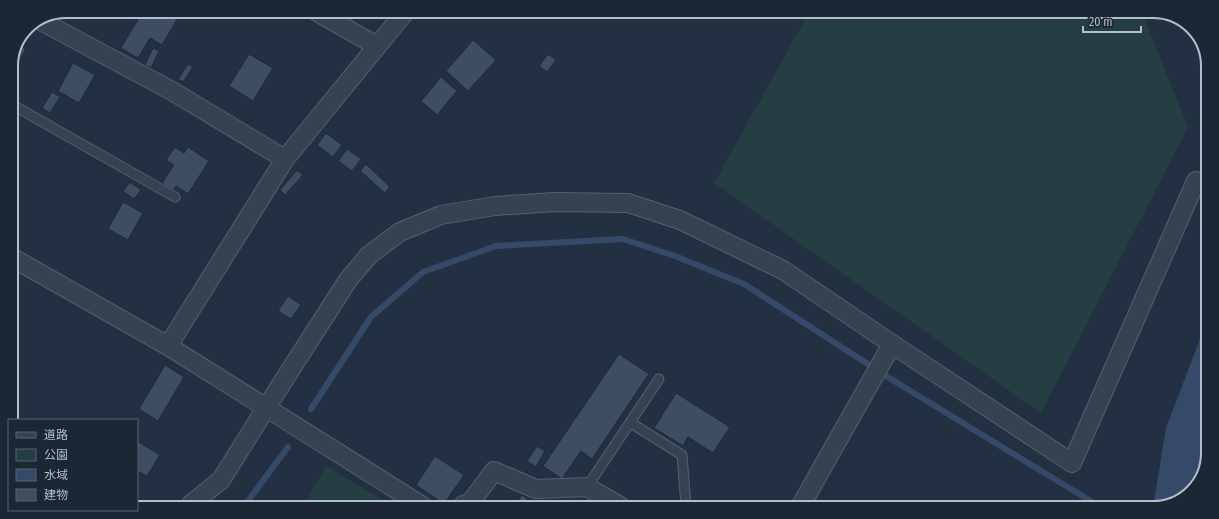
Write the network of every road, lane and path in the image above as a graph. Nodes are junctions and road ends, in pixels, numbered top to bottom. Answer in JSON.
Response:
{"nodes":[{"id":1,"x":328,"y":18,"type":"edge"},
{"id":2,"x":400,"y":18,"type":"edge"},
{"id":3,"x":45,"y":23,"type":"edge"},
{"id":4,"x":377,"y":46,"type":"junction"},
{"id":5,"x":18,"y":108,"type":"edge"},
{"id":6,"x":285,"y":160,"type":"junction"},
{"id":7,"x":1201,"y":183,"type":"edge"},
{"id":8,"x":175,"y":197,"type":"dead end"},
{"id":9,"x":18,"y":261,"type":"edge"},
{"id":10,"x":892,"y":344,"type":"junction"},
{"id":11,"x":168,"y":346,"type":"junction"},
{"id":12,"x":659,"y":379,"type":"dead end"},
{"id":13,"x":266,"y":408,"type":"junction"},
{"id":14,"x":631,"y":423,"type":"junction"},
{"id":15,"x":587,"y":487,"type":"junction"},
{"id":16,"x":195,"y":501,"type":"edge"},
{"id":17,"x":415,"y":501,"type":"edge"},
{"id":18,"x":472,"y":501,"type":"edge"},
{"id":19,"x":611,"y":501,"type":"edge"},
{"id":20,"x":686,"y":501,"type":"edge"},
{"id":21,"x":803,"y":501,"type":"edge"}],
"edges":[{"from":1,"to":4,"type":"street"},
{"from":2,"to":4,"type":"street"},
{"from":3,"to":6,"type":"street"},
{"from":4,"to":6,"type":"street"},
{"from":5,"to":8,"type":"lane"},
{"from":6,"to":11,"type":"street"},
{"from":7,"to":10,"type":"street"},
{"from":9,"to":11,"type":"street"},
{"from":10,"to":13,"type":"street"},
{"from":10,"to":21,"type":"street"},
{"from":11,"to":13,"type":"street"},
{"from":12,"to":14,"type":"lane"},
{"from":13,"to":16,"type":"street"},
{"from":13,"to":17,"type":"street"},
{"from":14,"to":15,"type":"lane"},
{"from":14,"to":20,"type":"lane"},
{"from":15,"to":18,"type":"street"},
{"from":15,"to":19,"type":"street"}]}
